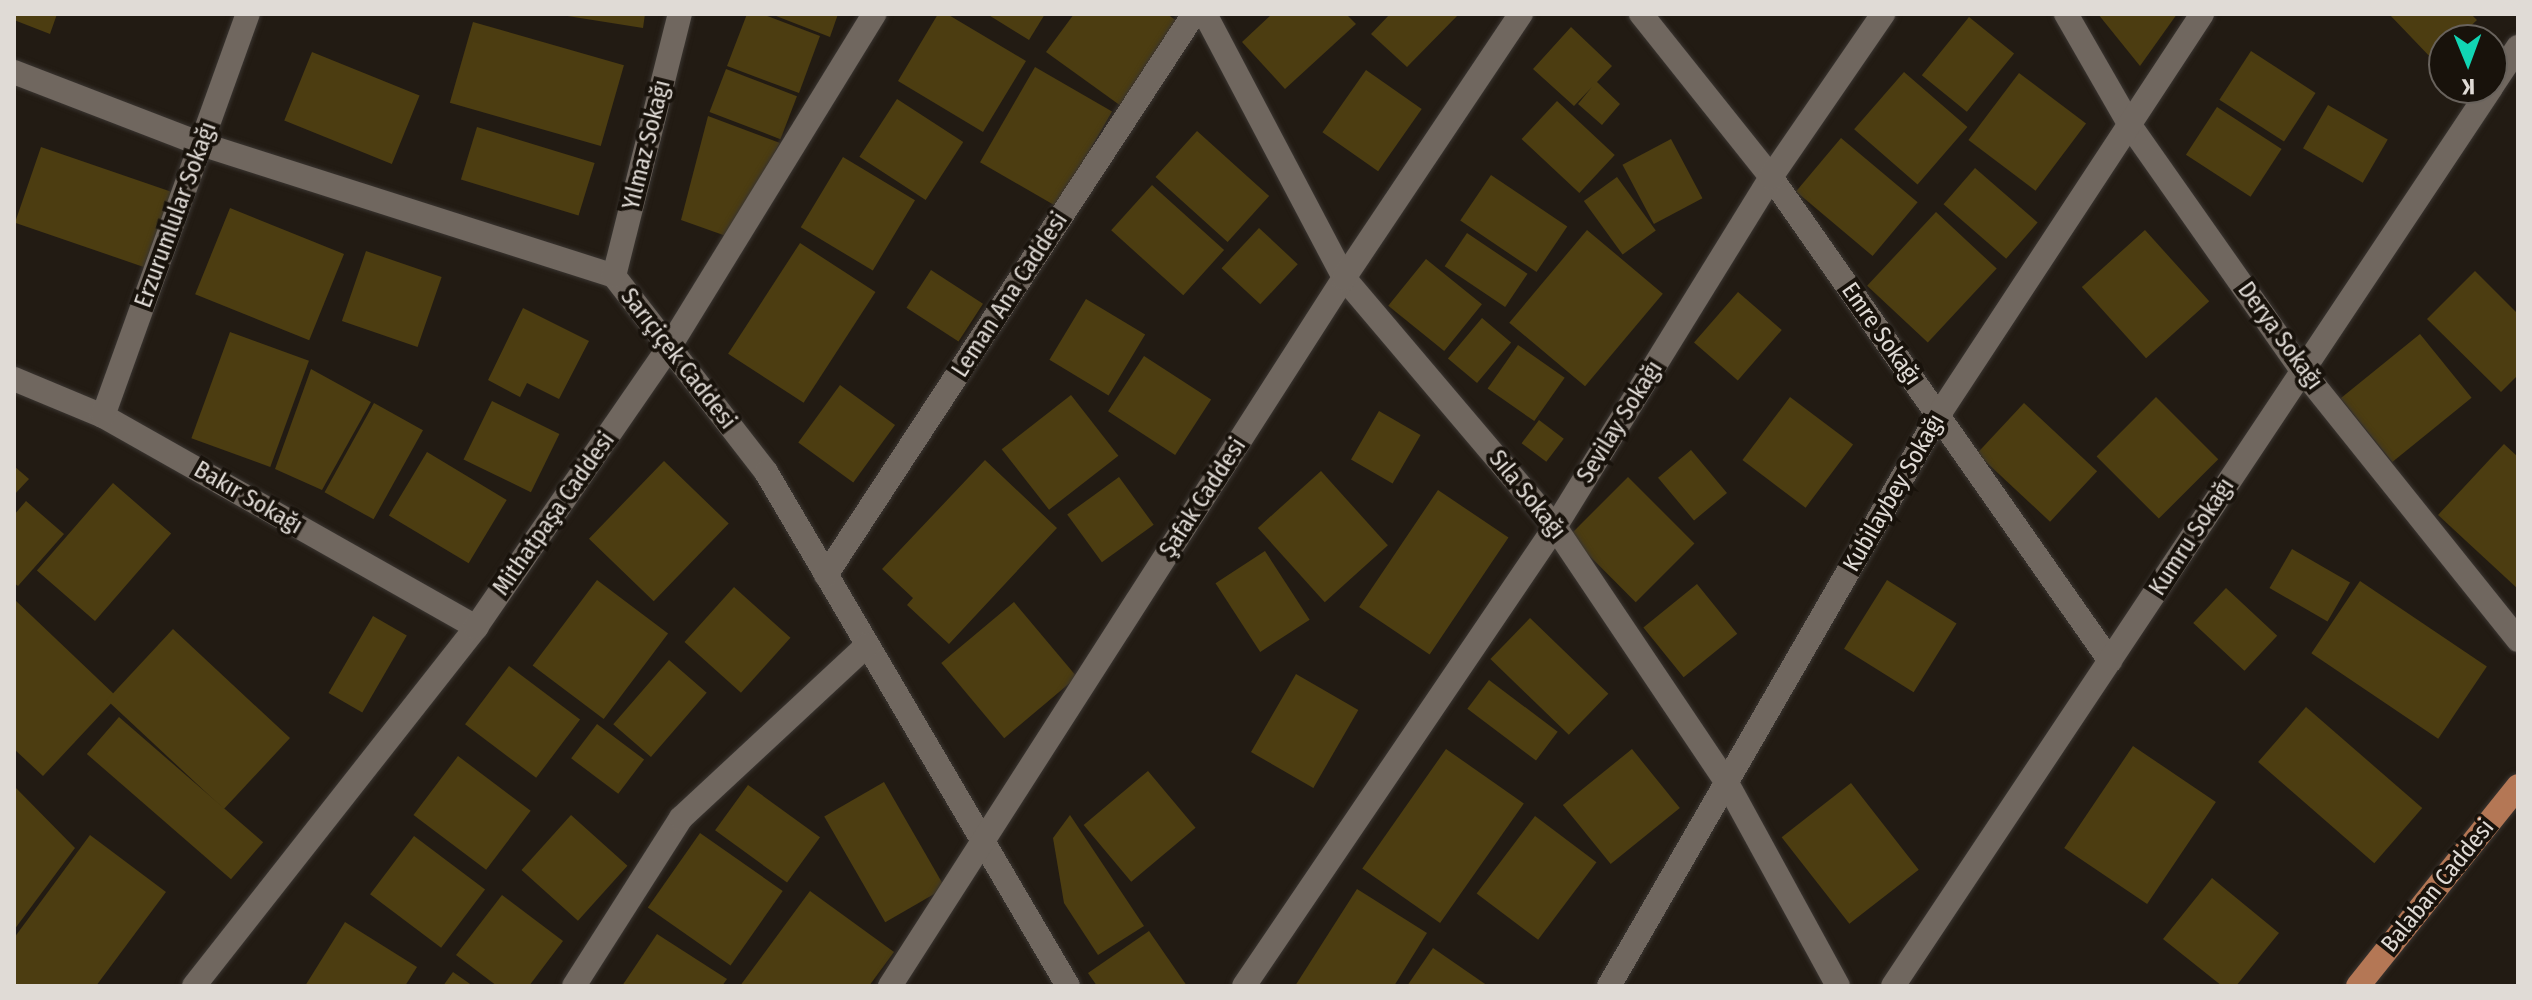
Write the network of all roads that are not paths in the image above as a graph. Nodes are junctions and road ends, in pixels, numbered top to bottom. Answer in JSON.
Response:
{"nodes":[{"id":1,"x":248,"y":14,"type":"edge"},
{"id":2,"x":680,"y":14,"type":"edge"},
{"id":3,"x":874,"y":14,"type":"edge"},
{"id":4,"x":1194,"y":14,"type":"edge"},
{"id":5,"x":1205,"y":14,"type":"edge"},
{"id":6,"x":1521,"y":14,"type":"edge"},
{"id":7,"x":1641,"y":14,"type":"edge"},
{"id":8,"x":1883,"y":14,"type":"edge"},
{"id":9,"x":2066,"y":14,"type":"edge"},
{"id":10,"x":2202,"y":14,"type":"edge"},
{"id":11,"x":14,"y":72,"type":"edge"},
{"id":12,"x":2480,"y":104,"type":"edge"},
{"id":13,"x":2131,"y":127,"type":"junction"},
{"id":14,"x":201,"y":144,"type":"junction"},
{"id":15,"x":1771,"y":177,"type":"junction"},
{"id":16,"x":614,"y":276,"type":"junction"},
{"id":17,"x":1344,"y":278,"type":"junction"},
{"id":18,"x":670,"y":346,"type":"junction"},
{"id":19,"x":2302,"y":370,"type":"junction"},
{"id":20,"x":14,"y":379,"type":"edge"},
{"id":21,"x":103,"y":416,"type":"junction"},
{"id":22,"x":1938,"y":416,"type":"junction"},
{"id":23,"x":1555,"y":527,"type":"junction"},
{"id":24,"x":826,"y":575,"type":"junction"},
{"id":25,"x":476,"y":627,"type":"junction"},
{"id":26,"x":2518,"y":640,"type":"edge"},
{"id":27,"x":867,"y":645,"type":"junction"},
{"id":28,"x":2110,"y":661,"type":"junction"},
{"id":29,"x":1727,"y":783,"type":"junction"},
{"id":30,"x":2518,"y":786,"type":"edge"},
{"id":31,"x":982,"y":843,"type":"junction"},
{"id":32,"x":194,"y":986,"type":"edge"},
{"id":33,"x":574,"y":986,"type":"edge"},
{"id":34,"x":890,"y":986,"type":"edge"},
{"id":35,"x":1068,"y":986,"type":"edge"},
{"id":36,"x":1244,"y":986,"type":"edge"},
{"id":37,"x":1609,"y":986,"type":"edge"},
{"id":38,"x":1838,"y":986,"type":"edge"},
{"id":39,"x":1893,"y":986,"type":"edge"},
{"id":40,"x":2358,"y":986,"type":"edge"}],
"edges":[{"from":1,"to":14,"type":"street","name":"Erzurumlular Sokağı"},
{"from":2,"to":16,"type":"street","name":"Yılmaz Sokağı"},
{"from":3,"to":18,"type":"street","name":"Mithatpaşa Caddesi"},
{"from":4,"to":24,"type":"street","name":"Leman Ana Caddesi"},
{"from":5,"to":17,"type":"street","name":"Sıla Sokağı"},
{"from":6,"to":17,"type":"street","name":"Şafak Caddesi"},
{"from":7,"to":15,"type":"street","name":"Emre Sokağı"},
{"from":8,"to":15,"type":"street","name":"Sevilay Sokağı"},
{"from":9,"to":13,"type":"street","name":"Derya Sokağı"},
{"from":10,"to":13,"type":"street","name":"Kubilaybey Sokağı"},
{"from":11,"to":14,"type":"street","name":"Sarıçiçek Caddesi"},
{"from":12,"to":19,"type":"street","name":"Kumru Sokağı"},
{"from":13,"to":19,"type":"street","name":"Derya Sokağı"},
{"from":13,"to":22,"type":"street","name":"Kubilaybey Sokağı"},
{"from":14,"to":16,"type":"street","name":"Sarıçiçek Caddesi"},
{"from":14,"to":21,"type":"street","name":"Erzurumlular Sokağı"},
{"from":15,"to":22,"type":"street","name":"Emre Sokağı"},
{"from":15,"to":23,"type":"street","name":"Sevilay Sokağı"},
{"from":16,"to":18,"type":"street","name":"Sarıçiçek Caddesi"},
{"from":17,"to":23,"type":"street","name":"Sıla Sokağı"},
{"from":17,"to":31,"type":"street","name":"Şafak Caddesi"},
{"from":18,"to":24,"type":"street","name":"Sarıçiçek Caddesi"},
{"from":18,"to":25,"type":"street","name":"Mithatpaşa Caddesi"},
{"from":19,"to":26,"type":"street","name":"Derya Sokağı"},
{"from":19,"to":28,"type":"street","name":"Kumru Sokağı"},
{"from":20,"to":21,"type":"street","name":"Bakır Sokağı"},
{"from":21,"to":25,"type":"street","name":"Bakır Sokağı"},
{"from":22,"to":28,"type":"street","name":"Emre Sokağı"},
{"from":22,"to":29,"type":"street","name":"Kubilaybey Sokağı"},
{"from":23,"to":29,"type":"street","name":"Sıla Sokağı"},
{"from":23,"to":36,"type":"street","name":"Sevilay Sokağı"},
{"from":24,"to":27,"type":"street","name":"Sarıçiçek Caddesi"},
{"from":25,"to":32,"type":"street","name":"Mithatpaşa Caddesi"},
{"from":27,"to":31,"type":"street","name":"Sarıçiçek Caddesi"},
{"from":27,"to":33,"type":"street"},
{"from":28,"to":39,"type":"street","name":"Kumru Sokağı"},
{"from":29,"to":37,"type":"street","name":"Kubilaybey Sokağı"},
{"from":29,"to":38,"type":"street","name":"Sıla Sokağı"},
{"from":30,"to":40,"type":"main road","name":"Balaban Caddesi"},
{"from":31,"to":34,"type":"street","name":"Şafak Caddesi"},
{"from":31,"to":35,"type":"street","name":"Sarıçiçek Caddesi"}]}
